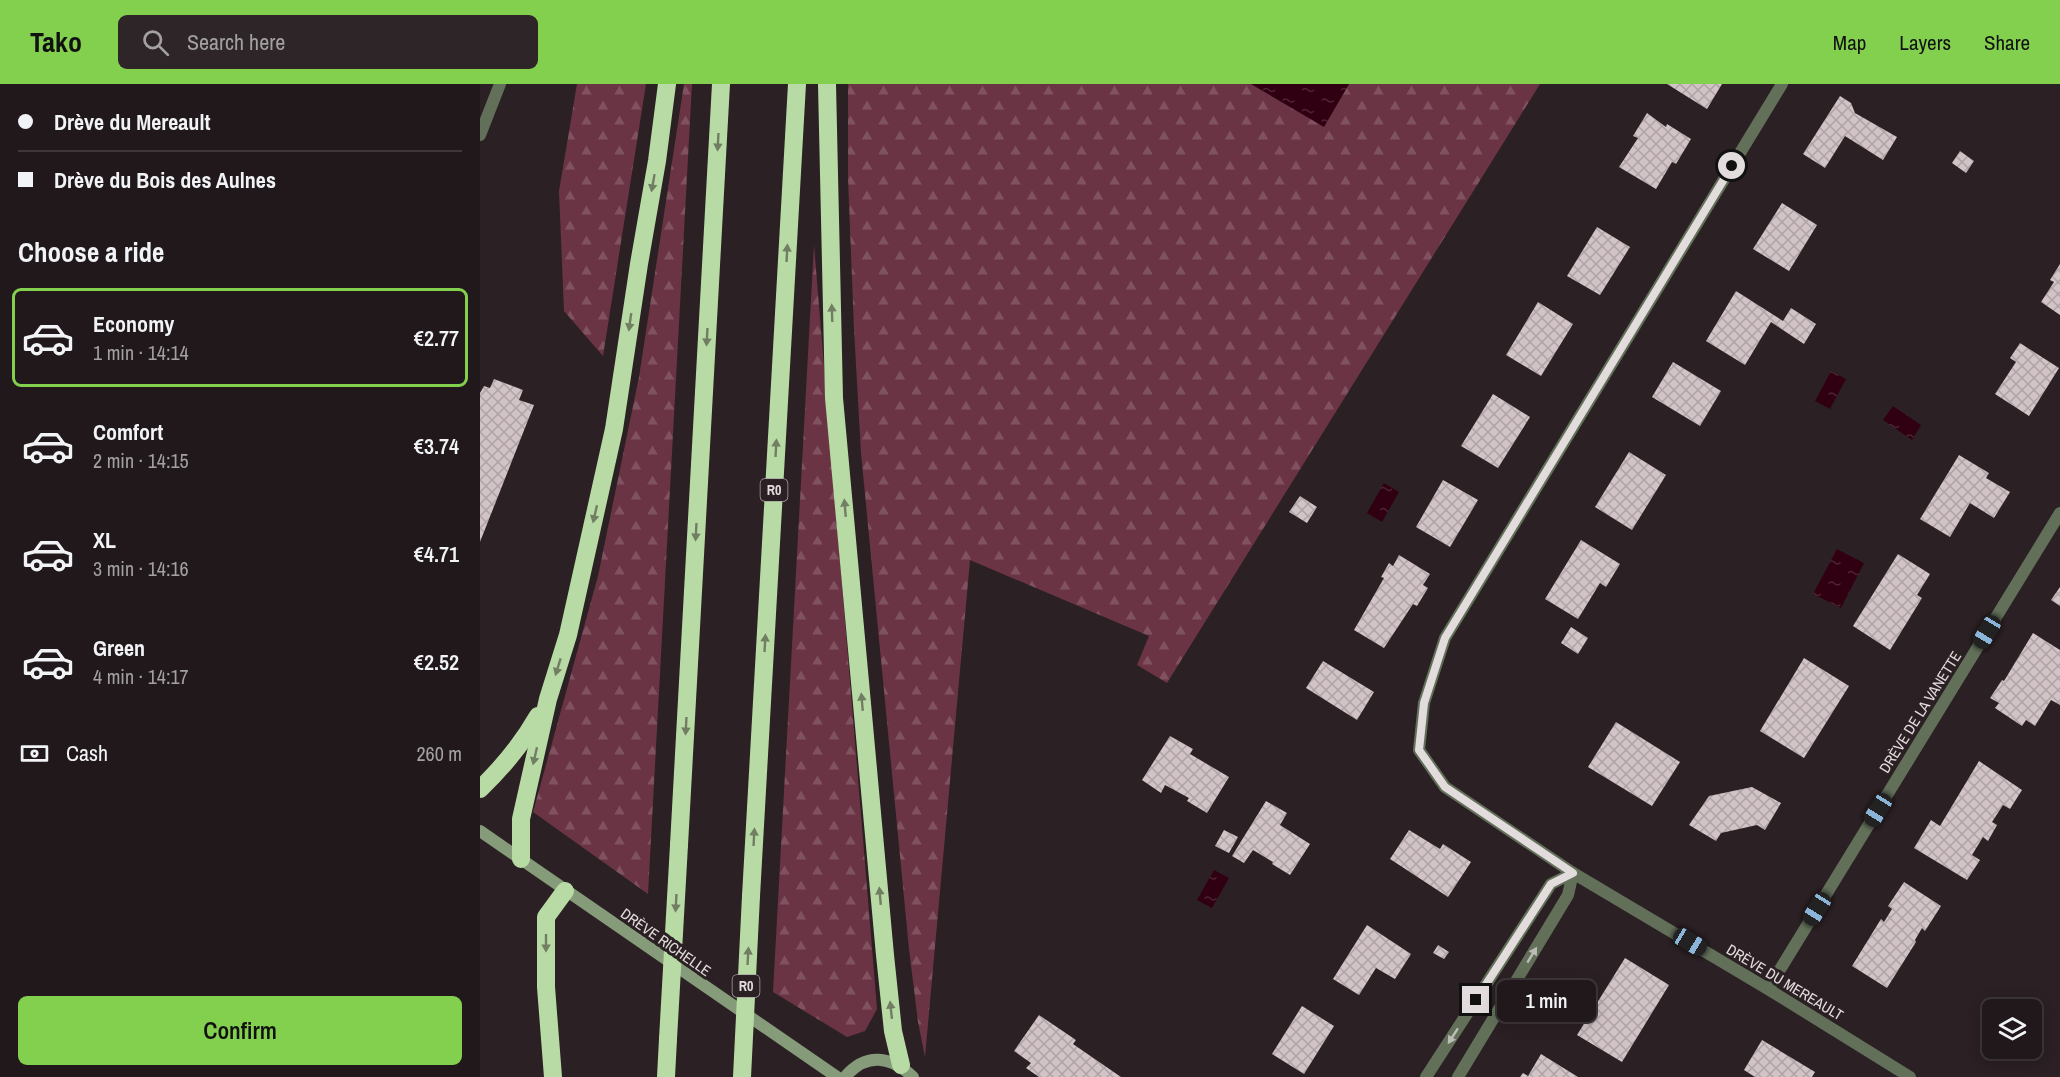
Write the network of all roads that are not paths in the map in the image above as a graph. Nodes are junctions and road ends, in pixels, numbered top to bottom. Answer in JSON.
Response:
{"nodes":[{"id":1,"x":500,"y":84,"type":"edge"},
{"id":2,"x":667,"y":84,"type":"edge"},
{"id":3,"x":721,"y":84,"type":"edge"},
{"id":4,"x":797,"y":84,"type":"edge"},
{"id":5,"x":826,"y":84,"type":"edge"},
{"id":6,"x":1782,"y":84,"type":"edge"},
{"id":7,"x":480,"y":135,"type":"edge"},
{"id":8,"x":2060,"y":513,"type":"edge"},
{"id":9,"x":548,"y":699,"type":"junction"},
{"id":10,"x":480,"y":789,"type":"edge"},
{"id":11,"x":480,"y":831,"type":"edge"},
{"id":12,"x":522,"y":860,"type":"junction"},
{"id":13,"x":1573,"y":873,"type":"junction"},
{"id":14,"x":565,"y":891,"type":"junction"},
{"id":15,"x":1768,"y":988,"type":"junction"},
{"id":16,"x":907,"y":1071,"type":"edge"},
{"id":17,"x":553,"y":1077,"type":"edge"},
{"id":18,"x":666,"y":1077,"type":"edge"},
{"id":19,"x":742,"y":1077,"type":"edge"},
{"id":20,"x":837,"y":1077,"type":"edge"},
{"id":21,"x":845,"y":1077,"type":"edge"},
{"id":22,"x":1426,"y":1077,"type":"edge"},
{"id":23,"x":1458,"y":1077,"type":"edge"},
{"id":24,"x":1910,"y":1077,"type":"edge"}],
"edges":[{"from":1,"to":7,"type":"street"},
{"from":2,"to":9,"type":"highway","one_way":true},
{"from":3,"to":18,"type":"highway","one_way":true,"bridge":true},
{"from":19,"to":4,"type":"highway","number":"R0","one_way":true,"bridge":true},
{"from":16,"to":5,"type":"highway","one_way":true},
{"from":6,"to":13,"type":"street","name":"DRÈVE DU MEREAULT"},
{"from":8,"to":15,"type":"street","name":"DRÈVE DE LA VANETTE"},
{"from":9,"to":10,"type":"highway"},
{"from":9,"to":12,"type":"highway","one_way":true},
{"from":11,"to":12,"type":"main road","name":"DRÈVE RICHELLE"},
{"from":12,"to":14,"type":"main road","name":"DRÈVE RICHELLE"},
{"from":13,"to":15,"type":"street","name":"DRÈVE DU MEREAULT"},
{"from":13,"to":22,"type":"street","one_way":true},
{"from":23,"to":13,"type":"street","one_way":true},
{"from":14,"to":17,"type":"highway","one_way":true},
{"from":14,"to":20,"type":"main road","name":"DRÈVE RICHELLE"},
{"from":15,"to":24,"type":"street","name":"DRÈVE DU MEREAULT"},
{"from":16,"to":21,"type":"main road"}]}
